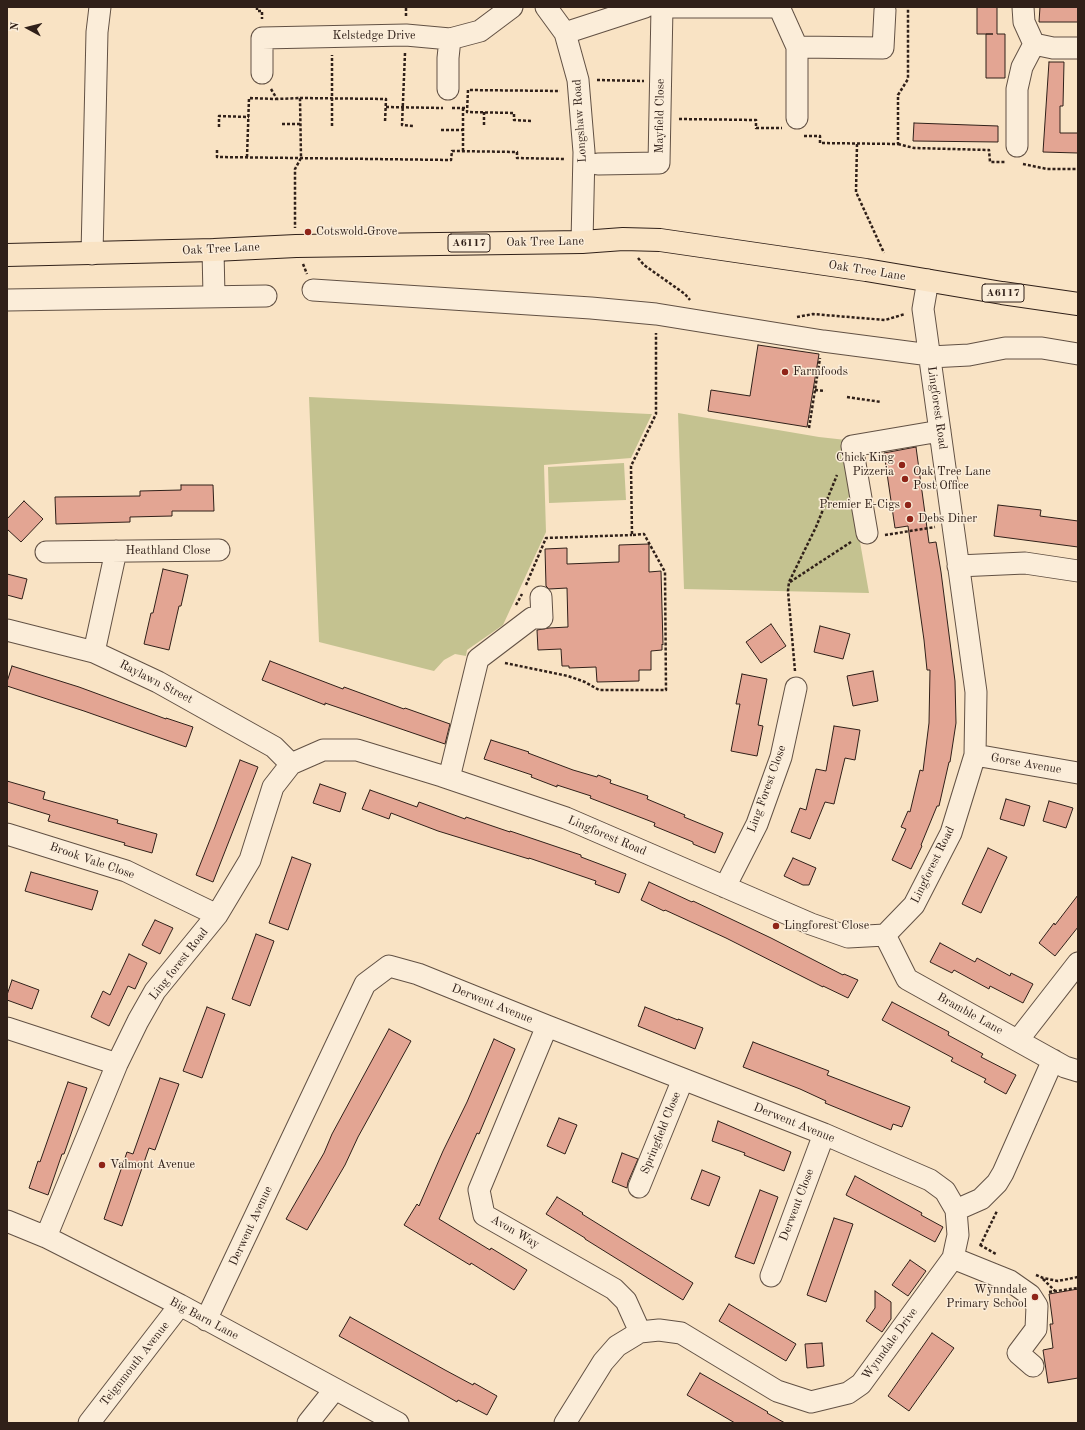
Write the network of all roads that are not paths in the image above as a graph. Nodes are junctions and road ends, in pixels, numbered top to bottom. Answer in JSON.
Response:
{"nodes":[{"id":1,"x":100,"y":7,"type":"edge"},
{"id":2,"x":512,"y":7,"type":"edge"},
{"id":3,"x":546,"y":7,"type":"edge"},
{"id":4,"x":645,"y":7,"type":"edge"},
{"id":5,"x":662,"y":7,"type":"edge"},
{"id":6,"x":720,"y":7,"type":"edge"},
{"id":7,"x":780,"y":7,"type":"edge"},
{"id":8,"x":1023,"y":7,"type":"edge"},
{"id":9,"x":885,"y":10,"type":"dead end"},
{"id":10,"x":565,"y":33,"type":"junction"},
{"id":11,"x":450,"y":39,"type":"junction"},
{"id":12,"x":1034,"y":44,"type":"junction"},
{"id":13,"x":797,"y":47,"type":"junction"},
{"id":14,"x":1078,"y":48,"type":"edge"},
{"id":15,"x":262,"y":73,"type":"road end"},
{"id":16,"x":448,"y":89,"type":"dead end"},
{"id":17,"x":794,"y":127,"type":"road end"},
{"id":18,"x":1015,"y":157,"type":"road end"},
{"id":19,"x":591,"y":161,"type":"junction"},
{"id":20,"x":582,"y":242,"type":"junction"},
{"id":21,"x":213,"y":250,"type":"junction"},
{"id":22,"x":92,"y":254,"type":"junction"},
{"id":23,"x":7,"y":255,"type":"edge"},
{"id":24,"x":928,"y":280,"type":"junction"},
{"id":25,"x":313,"y":290,"type":"road end"},
{"id":26,"x":214,"y":296,"type":"junction"},
{"id":27,"x":266,"y":296,"type":"dead end"},
{"id":28,"x":7,"y":300,"type":"edge"},
{"id":29,"x":1078,"y":304,"type":"edge"},
{"id":30,"x":1078,"y":354,"type":"edge"},
{"id":31,"x":930,"y":356,"type":"junction"},
{"id":32,"x":940,"y":431,"type":"junction"},
{"id":33,"x":867,"y":533,"type":"dead end"},
{"id":34,"x":220,"y":550,"type":"dead end"},
{"id":35,"x":116,"y":551,"type":"junction"},
{"id":36,"x":46,"y":552,"type":"dead end"},
{"id":37,"x":958,"y":566,"type":"junction"},
{"id":38,"x":1078,"y":571,"type":"edge"},
{"id":39,"x":542,"y":597,"type":"dead end"},
{"id":40,"x":7,"y":630,"type":"edge"},
{"id":41,"x":94,"y":652,"type":"junction"},
{"id":42,"x":796,"y":688,"type":"road end"},
{"id":43,"x":975,"y":755,"type":"junction"},
{"id":44,"x":291,"y":764,"type":"junction"},
{"id":45,"x":1078,"y":773,"type":"edge"},
{"id":46,"x":449,"y":778,"type":"junction"},
{"id":47,"x":7,"y":834,"type":"edge"},
{"id":48,"x":725,"y":887,"type":"junction"},
{"id":49,"x":217,"y":915,"type":"junction"},
{"id":50,"x":885,"y":935,"type":"junction"},
{"id":51,"x":1078,"y":963,"type":"edge"},
{"id":52,"x":547,"y":1026,"type":"junction"},
{"id":53,"x":7,"y":1028,"type":"edge"},
{"id":54,"x":1018,"y":1040,"type":"junction"},
{"id":55,"x":1053,"y":1060,"type":"junction"},
{"id":56,"x":117,"y":1064,"type":"junction"},
{"id":57,"x":1078,"y":1071,"type":"edge"},
{"id":58,"x":683,"y":1079,"type":"junction"},
{"id":59,"x":824,"y":1134,"type":"junction"},
{"id":60,"x":639,"y":1187,"type":"dead end"},
{"id":61,"x":956,"y":1210,"type":"junction"},
{"id":62,"x":7,"y":1221,"type":"edge"},
{"id":63,"x":46,"y":1237,"type":"junction"},
{"id":64,"x":962,"y":1261,"type":"junction"},
{"id":65,"x":771,"y":1276,"type":"dead end"},
{"id":66,"x":180,"y":1305,"type":"junction"},
{"id":67,"x":206,"y":1320,"type":"junction"},
{"id":68,"x":640,"y":1332,"type":"junction"},
{"id":69,"x":1033,"y":1366,"type":"dead end"},
{"id":70,"x":335,"y":1389,"type":"junction"},
{"id":71,"x":89,"y":1423,"type":"edge"},
{"id":72,"x":308,"y":1423,"type":"edge"},
{"id":73,"x":398,"y":1423,"type":"edge"},
{"id":74,"x":565,"y":1423,"type":"edge"}],
"edges":[{"from":1,"to":22,"type":"street"},
{"from":2,"to":11,"type":"street","name":"Kelstedge Drive"},
{"from":3,"to":10,"type":"street","name":"Longshaw Road"},
{"from":4,"to":10,"type":"street"},
{"from":5,"to":6,"type":"street"},
{"from":5,"to":19,"type":"street","name":"Mayfield Close"},
{"from":6,"to":7,"type":"street"},
{"from":7,"to":13,"type":"street"},
{"from":8,"to":12,"type":"street"},
{"from":9,"to":13,"type":"street"},
{"from":10,"to":19,"type":"street","name":"Longshaw Road"},
{"from":11,"to":15,"type":"street","name":"Kelstedge Drive"},
{"from":11,"to":16,"type":"street"},
{"from":12,"to":14,"type":"street"},
{"from":12,"to":18,"type":"street"},
{"from":13,"to":17,"type":"street"},
{"from":19,"to":20,"type":"street","name":"Longshaw Road"},
{"from":20,"to":21,"type":"main road","name":"Oak Tree Lane","number":"A6117"},
{"from":20,"to":24,"type":"main road","name":"Oak Tree Lane","number":"A6117"},
{"from":21,"to":22,"type":"main road","name":"Oak Tree Lane","number":"A6117"},
{"from":21,"to":26,"type":"street"},
{"from":22,"to":23,"type":"main road","name":"Oak Tree Lane","number":"A6117"},
{"from":24,"to":29,"type":"main road","name":"Oak Tree Lane","number":"A6117"},
{"from":24,"to":31,"type":"street","name":"Lingforest Road"},
{"from":25,"to":31,"type":"street"},
{"from":26,"to":27,"type":"street"},
{"from":26,"to":28,"type":"street"},
{"from":30,"to":31,"type":"street"},
{"from":31,"to":32,"type":"street","name":"Lingforest Road"},
{"from":32,"to":33,"type":"street"},
{"from":32,"to":37,"type":"street","name":"Lingforest Road"},
{"from":34,"to":35,"type":"street","name":"Heathland Close"},
{"from":35,"to":36,"type":"street","name":"Heathland Close"},
{"from":35,"to":41,"type":"street","name":"Heathland Close"},
{"from":37,"to":38,"type":"street"},
{"from":37,"to":43,"type":"street","name":"Lingforest Road"},
{"from":39,"to":46,"type":"street"},
{"from":40,"to":41,"type":"street","name":"Raylawn Street"},
{"from":41,"to":44,"type":"street","name":"Raylawn Street"},
{"from":42,"to":48,"type":"street","name":"Ling Forest Close"},
{"from":43,"to":45,"type":"street","name":"Gorse Avenue"},
{"from":43,"to":50,"type":"street","name":"Lingforest Road"},
{"from":44,"to":46,"type":"street","name":"Lingforest Road"},
{"from":44,"to":49,"type":"street","name":"Ling forest Road"},
{"from":46,"to":48,"type":"street","name":"Lingforest Road"},
{"from":47,"to":49,"type":"street","name":"Brook Vale Close"},
{"from":48,"to":50,"type":"street","name":"Lingforest Road"},
{"from":49,"to":56,"type":"street","name":"Ling forest Road"},
{"from":50,"to":54,"type":"street","name":"Bramble Lane"},
{"from":51,"to":54,"type":"street"},
{"from":52,"to":58,"type":"street","name":"Derwent Avenue"},
{"from":52,"to":67,"type":"street","name":"Derwent Avenue"},
{"from":52,"to":68,"type":"street","name":"Avon Way"},
{"from":53,"to":56,"type":"street"},
{"from":54,"to":55,"type":"street","name":"Bramble Lane"},
{"from":55,"to":57,"type":"street","name":"Bramble Lane"},
{"from":55,"to":61,"type":"street"},
{"from":56,"to":63,"type":"street","name":"Ling forest Road"},
{"from":58,"to":59,"type":"street","name":"Derwent Avenue"},
{"from":58,"to":60,"type":"street","name":"Springfield Close"},
{"from":59,"to":61,"type":"street","name":"Derwent Avenue"},
{"from":59,"to":65,"type":"street","name":"Derwent Close"},
{"from":61,"to":64,"type":"street","name":"Wynndale Drive"},
{"from":62,"to":63,"type":"street","name":"Big Barn Lane"},
{"from":63,"to":66,"type":"street","name":"Big Barn Lane"},
{"from":64,"to":68,"type":"street","name":"Wynndale Drive"},
{"from":64,"to":69,"type":"street"},
{"from":66,"to":67,"type":"street","name":"Big Barn Lane"},
{"from":66,"to":71,"type":"street","name":"Teignmouth Avenue"},
{"from":67,"to":70,"type":"street","name":"Big Barn Lane"},
{"from":68,"to":74,"type":"street","name":"Wynndale Drive"},
{"from":70,"to":72,"type":"street"},
{"from":70,"to":73,"type":"street","name":"Big Barn Lane"}]}
